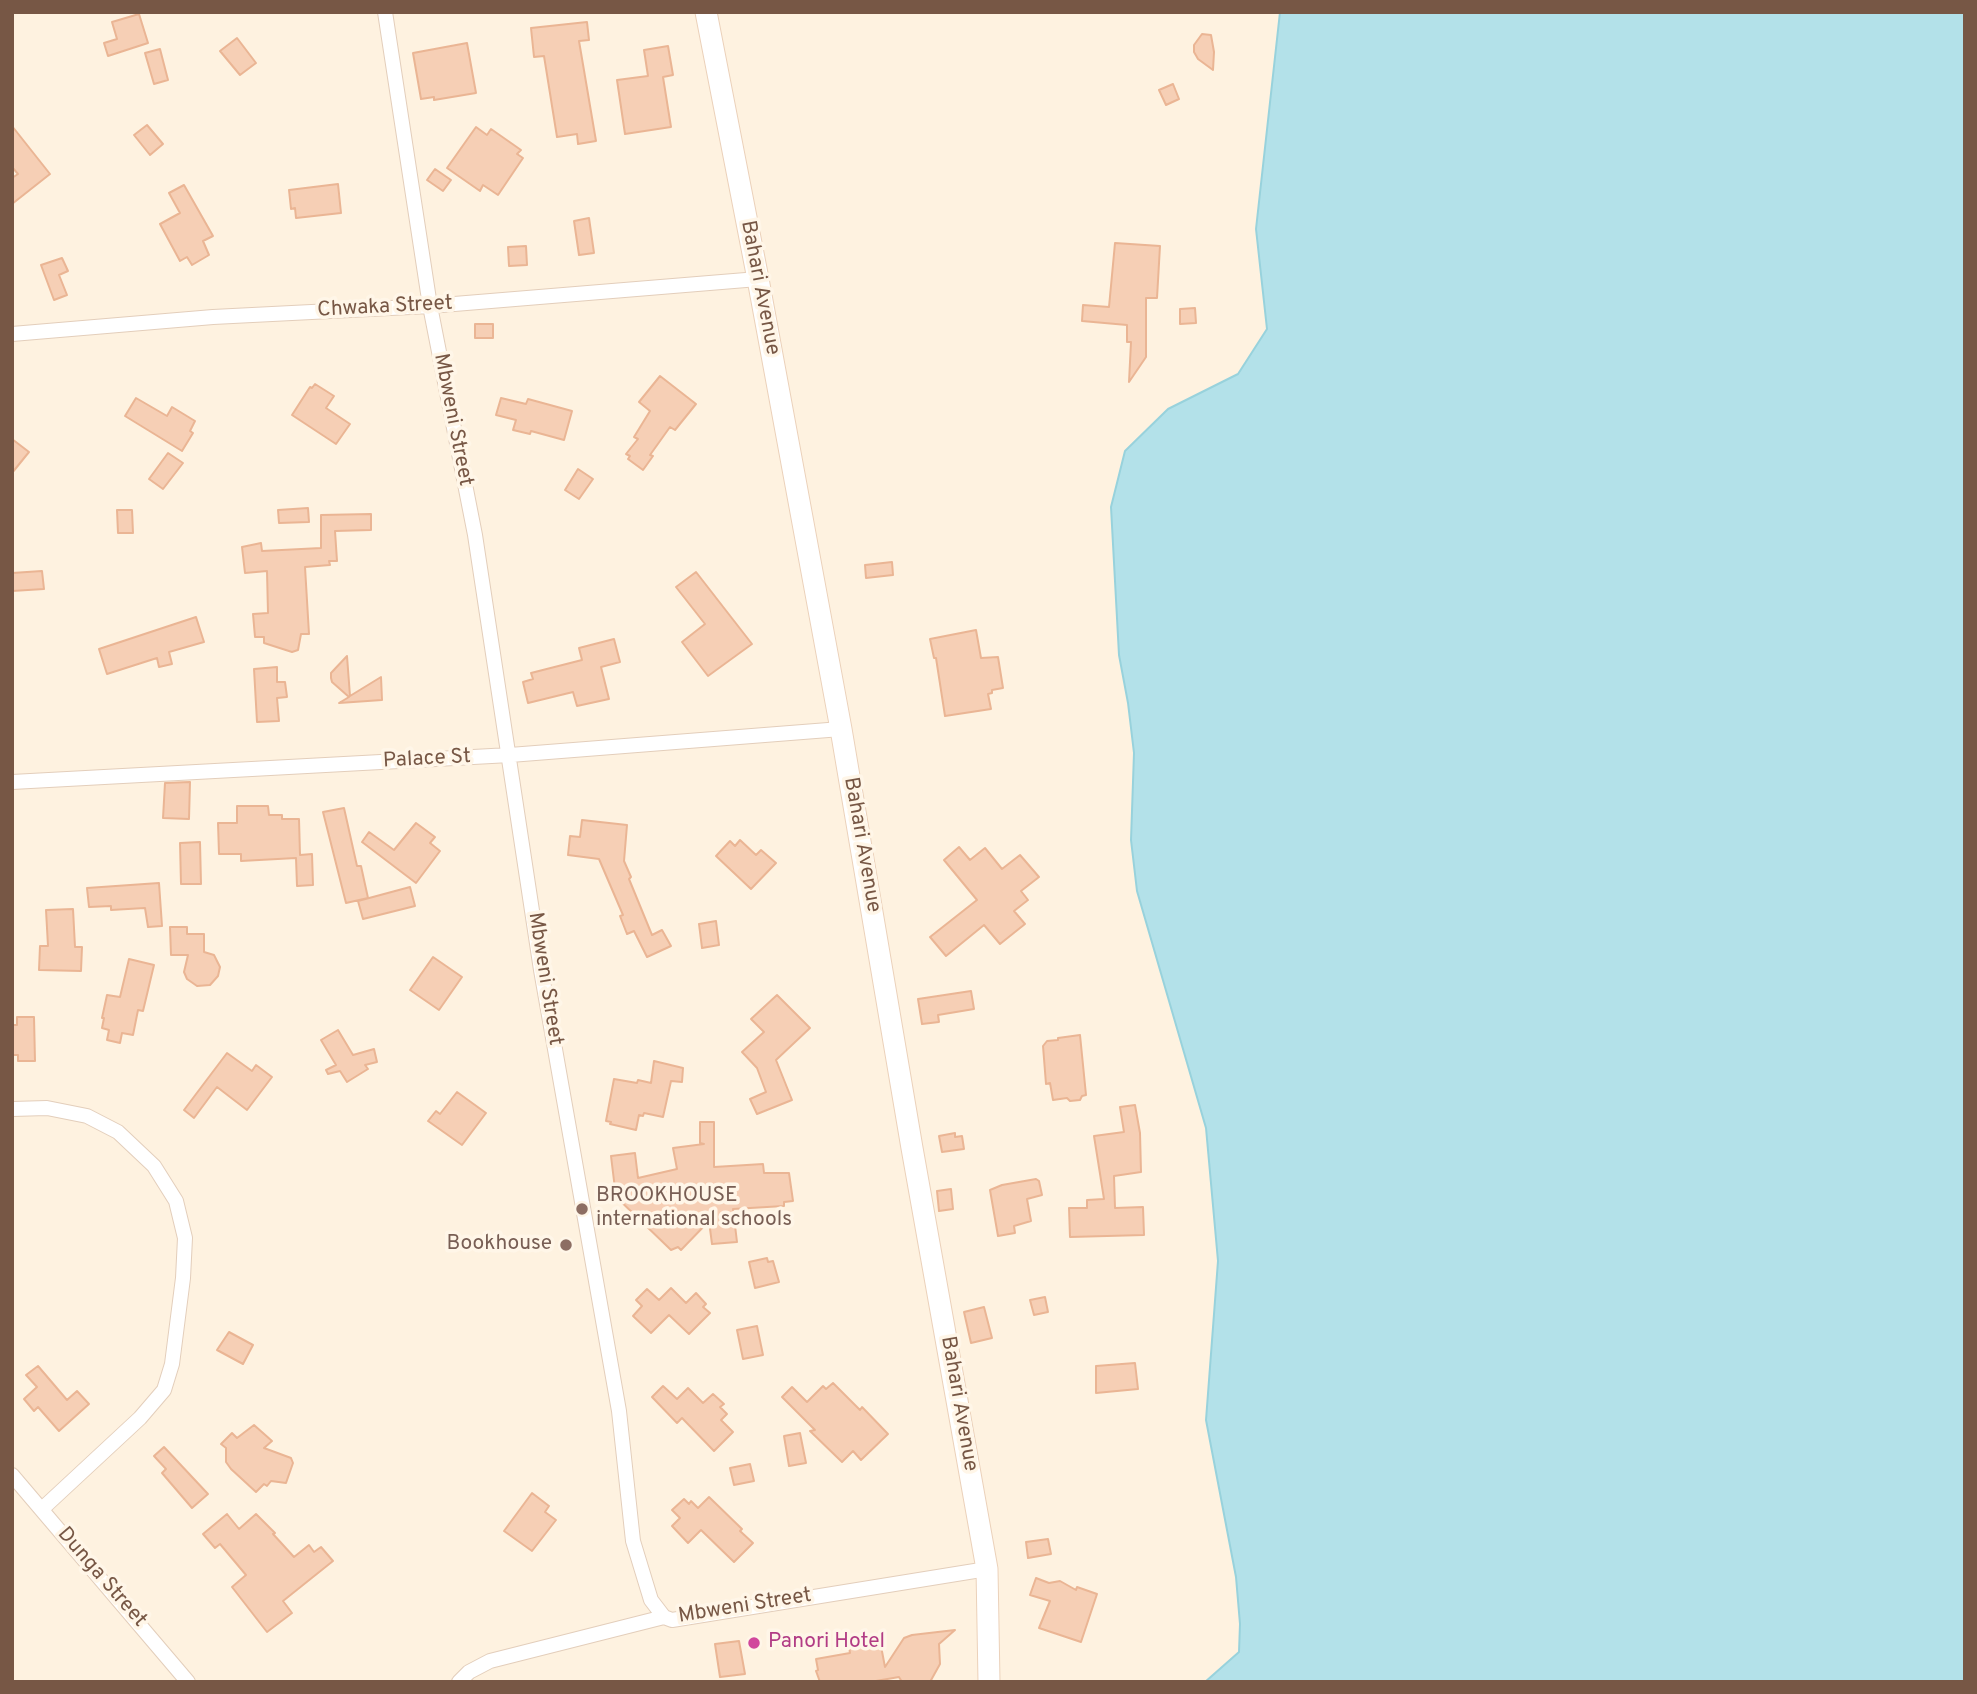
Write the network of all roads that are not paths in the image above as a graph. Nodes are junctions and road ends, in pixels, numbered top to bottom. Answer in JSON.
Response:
{"nodes":[{"id":1,"x":385,"y":12,"type":"edge"},
{"id":2,"x":706,"y":12,"type":"edge"},
{"id":3,"x":758,"y":279,"type":"junction"},
{"id":4,"x":430,"y":306,"type":"junction"},
{"id":5,"x":12,"y":334,"type":"edge"},
{"id":6,"x":841,"y":729,"type":"junction"},
{"id":7,"x":510,"y":755,"type":"junction"},
{"id":8,"x":12,"y":782,"type":"edge"},
{"id":9,"x":12,"y":1109,"type":"edge"},
{"id":10,"x":12,"y":1475,"type":"edge"},
{"id":11,"x":42,"y":1509,"type":"junction"},
{"id":12,"x":987,"y":1569,"type":"junction"},
{"id":13,"x":664,"y":1617,"type":"junction"},
{"id":14,"x":188,"y":1682,"type":"edge"},
{"id":15,"x":458,"y":1682,"type":"edge"},
{"id":16,"x":989,"y":1682,"type":"edge"}],
"edges":[{"from":1,"to":4,"type":"street","name":"Mbweni Street"},
{"from":2,"to":3,"type":"street","name":"Bahari Avenue"},
{"from":3,"to":4,"type":"street","name":"Chwaka Street"},
{"from":3,"to":6,"type":"street","name":"Bahari Avenue"},
{"from":4,"to":5,"type":"street","name":"Chwaka Street"},
{"from":4,"to":7,"type":"street","name":"Mbweni Street"},
{"from":6,"to":7,"type":"street","name":"Palace St"},
{"from":6,"to":12,"type":"street","name":"Bahari Avenue"},
{"from":7,"to":8,"type":"street","name":"Palace St"},
{"from":7,"to":13,"type":"street","name":"Mbweni Street"},
{"from":9,"to":11,"type":"street"},
{"from":10,"to":11,"type":"street","name":"Dunga Street"},
{"from":11,"to":14,"type":"street","name":"Dunga Street"},
{"from":12,"to":13,"type":"street","name":"Mbweni Street"},
{"from":12,"to":16,"type":"street","name":"Bahari Avenue"},
{"from":13,"to":15,"type":"street"}]}
